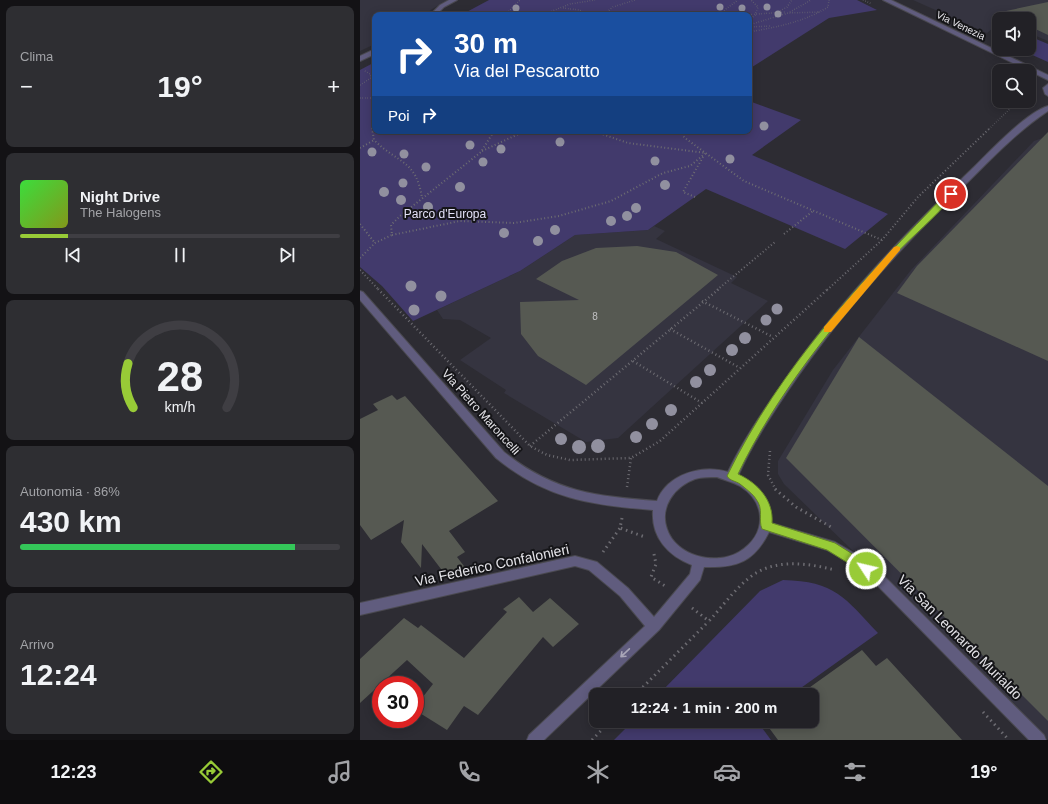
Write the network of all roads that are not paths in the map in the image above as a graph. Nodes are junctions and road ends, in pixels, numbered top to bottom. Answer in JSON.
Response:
{"nodes":[{"id":1,"x":454,"y":0,"type":"edge"},
{"id":2,"x":886,"y":0,"type":"edge"},
{"id":3,"x":436,"y":12,"type":"edge"},
{"id":4,"x":372,"y":53,"type":"edge"},
{"id":5,"x":360,"y":59,"type":"edge"},
{"id":6,"x":1048,"y":78,"type":"edge"},
{"id":7,"x":1048,"y":86,"type":"edge"},
{"id":8,"x":1048,"y":94,"type":"edge"},
{"id":9,"x":1048,"y":108,"type":"edge"},
{"id":10,"x":360,"y":294,"type":"edge"},
{"id":11,"x":732,"y":476,"type":"junction"},
{"id":12,"x":659,"y":506,"type":"junction"},
{"id":13,"x":766,"y":526,"type":"junction"},
{"id":14,"x":699,"y":562,"type":"junction"},
{"id":15,"x":360,"y":609,"type":"edge"},
{"id":16,"x":654,"y":626,"type":"junction"},
{"id":17,"x":534,"y":740,"type":"edge"},
{"id":18,"x":1039,"y":740,"type":"edge"}],
"edges":[{"from":1,"to":3,"type":"street"},
{"from":2,"to":6,"type":"street","name":"Via Venezia"},
{"from":4,"to":5,"type":"street"},
{"from":7,"to":8,"type":"street"},
{"from":9,"to":11,"type":"street"},
{"from":10,"to":12,"type":"street","name":"Via Pietro Maroncelli"},
{"from":11,"to":12,"type":"street"},
{"from":11,"to":13,"type":"street"},
{"from":12,"to":14,"type":"street"},
{"from":13,"to":14,"type":"street"},
{"from":13,"to":18,"type":"street","name":"Via San Leonardo Murialdo"},
{"from":14,"to":16,"type":"street"},
{"from":15,"to":16,"type":"street","name":"Via Federico Confalonieri"},
{"from":16,"to":17,"type":"street","one_way":true}]}
